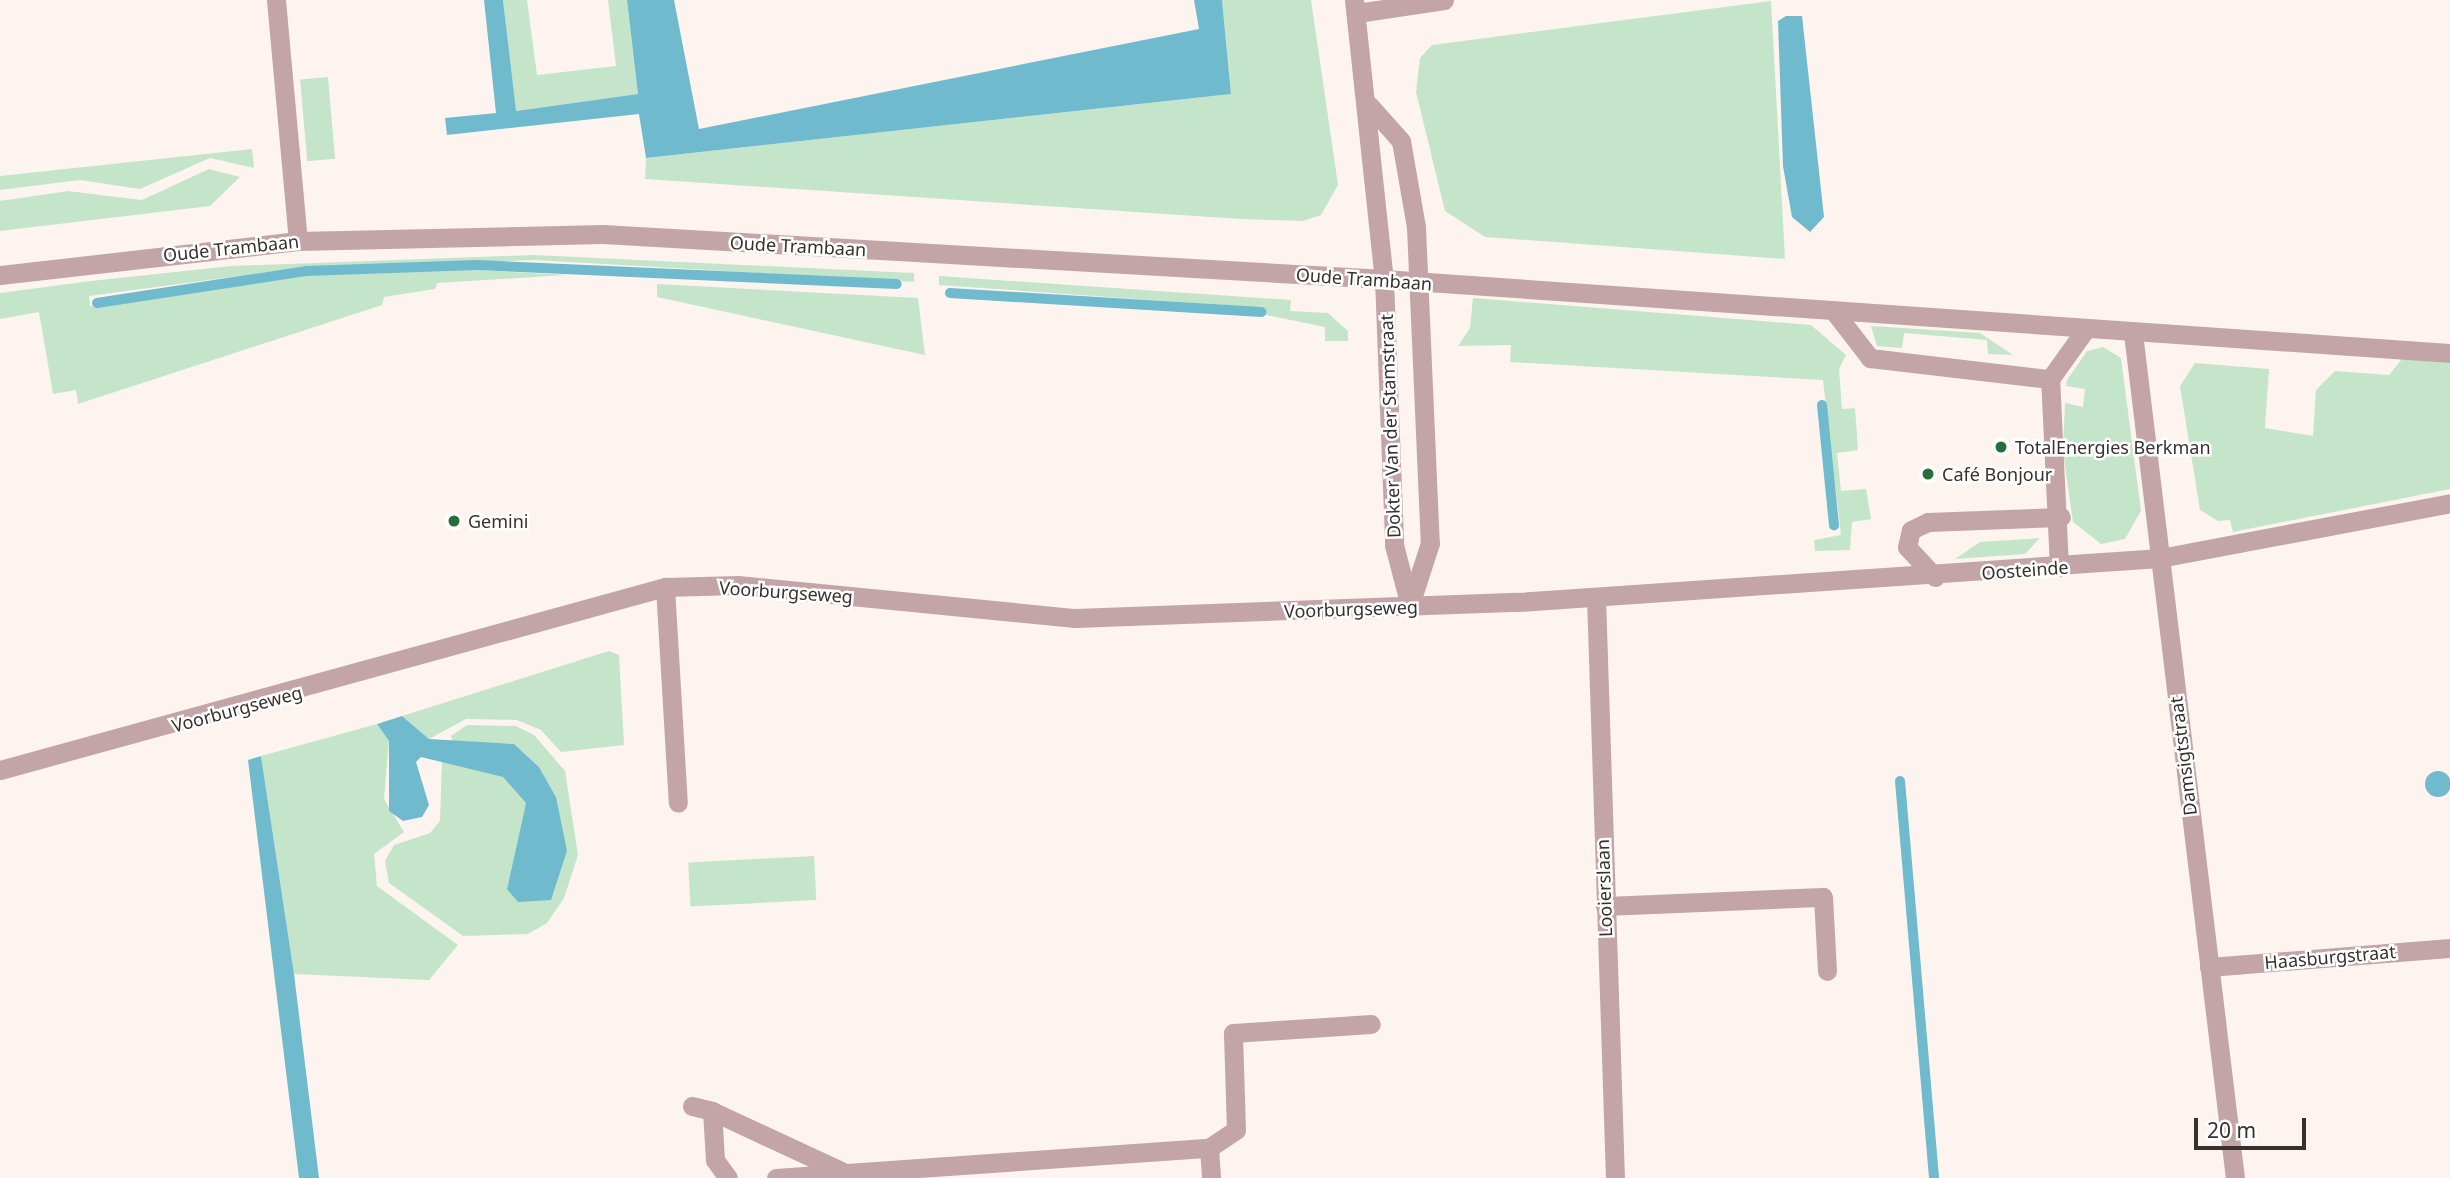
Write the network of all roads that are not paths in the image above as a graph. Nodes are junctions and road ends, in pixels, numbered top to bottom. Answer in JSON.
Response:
{"nodes":[{"id":1,"x":276,"y":0,"type":"edge"},
{"id":2,"x":1444,"y":0,"type":"edge"},
{"id":3,"x":1355,"y":6,"type":"edge"},
{"id":4,"x":1369,"y":105,"type":"junction"},
{"id":5,"x":298,"y":241,"type":"junction"},
{"id":6,"x":0,"y":275,"type":"edge"},
{"id":7,"x":1384,"y":279,"type":"junction"},
{"id":8,"x":1418,"y":282,"type":"junction"},
{"id":9,"x":1836,"y":314,"type":"junction"},
{"id":10,"x":2085,"y":330,"type":"junction"},
{"id":11,"x":2133,"y":333,"type":"junction"},
{"id":12,"x":2450,"y":353,"type":"edge"},
{"id":13,"x":2050,"y":379,"type":"junction"},
{"id":14,"x":2450,"y":503,"type":"edge"},
{"id":15,"x":2061,"y":517,"type":"junction"},
{"id":16,"x":2160,"y":558,"type":"junction"},
{"id":17,"x":2059,"y":567,"type":"junction"},
{"id":18,"x":1935,"y":577,"type":"junction"},
{"id":19,"x":665,"y":587,"type":"junction"},
{"id":20,"x":1596,"y":597,"type":"junction"},
{"id":21,"x":1410,"y":606,"type":"junction"},
{"id":22,"x":0,"y":770,"type":"edge"},
{"id":23,"x":678,"y":803,"type":"dead end"},
{"id":24,"x":1605,"y":906,"type":"junction"},
{"id":25,"x":2450,"y":948,"type":"edge"},
{"id":26,"x":2209,"y":967,"type":"junction"},
{"id":27,"x":1827,"y":971,"type":"dead end"},
{"id":28,"x":1371,"y":1024,"type":"dead end"},
{"id":29,"x":692,"y":1106,"type":"dead end"},
{"id":30,"x":712,"y":1111,"type":"junction"},
{"id":31,"x":1209,"y":1148,"type":"junction"},
{"id":32,"x":845,"y":1173,"type":"junction"},
{"id":33,"x":728,"y":1178,"type":"edge"},
{"id":34,"x":776,"y":1178,"type":"edge"},
{"id":35,"x":1211,"y":1178,"type":"edge"},
{"id":36,"x":1615,"y":1178,"type":"edge"},
{"id":37,"x":2235,"y":1178,"type":"edge"}],
"edges":[{"from":1,"to":5,"type":"street"},
{"from":2,"to":3,"type":"street"},
{"from":3,"to":4,"type":"street","name":"Dokter Van der Stamstraat"},
{"from":4,"to":7,"type":"street","name":"Dokter Van der Stamstraat"},
{"from":4,"to":8,"type":"street","name":"Dokter Van der Stamstraat"},
{"from":5,"to":6,"type":"street","name":"Oude Trambaan"},
{"from":5,"to":7,"type":"street","name":"Oude Trambaan"},
{"from":7,"to":8,"type":"street","name":"Oude Trambaan"},
{"from":7,"to":21,"type":"street","name":"Dokter Van der Stamstraat"},
{"from":8,"to":9,"type":"street","name":"Oude Trambaan"},
{"from":8,"to":21,"type":"street","name":"Dokter Van der Stamstraat"},
{"from":9,"to":10,"type":"street"},
{"from":9,"to":13,"type":"street"},
{"from":10,"to":11,"type":"street"},
{"from":10,"to":13,"type":"street"},
{"from":11,"to":12,"type":"street"},
{"from":11,"to":16,"type":"street","name":"Damsigtstraat"},
{"from":13,"to":15,"type":"street"},
{"from":14,"to":16,"type":"street","name":"Oosteinde"},
{"from":15,"to":17,"type":"street"},
{"from":15,"to":18,"type":"street"},
{"from":16,"to":17,"type":"street","name":"Oosteinde"},
{"from":16,"to":26,"type":"street","name":"Damsigtstraat"},
{"from":17,"to":18,"type":"street","name":"Oosteinde"},
{"from":18,"to":20,"type":"street","name":"Oosteinde"},
{"from":19,"to":21,"type":"street","name":"Voorburgseweg"},
{"from":19,"to":22,"type":"street","name":"Voorburgseweg"},
{"from":19,"to":23,"type":"street"},
{"from":20,"to":21,"type":"street","name":"Voorburgseweg"},
{"from":20,"to":24,"type":"street","name":"Looierslaan"},
{"from":24,"to":27,"type":"street"},
{"from":24,"to":36,"type":"street","name":"Looierslaan"},
{"from":25,"to":26,"type":"street","name":"Haasburgstraat"},
{"from":26,"to":37,"type":"street","name":"Damsigtstraat"},
{"from":28,"to":31,"type":"street"},
{"from":29,"to":30,"type":"street"},
{"from":30,"to":32,"type":"street"},
{"from":30,"to":33,"type":"street"},
{"from":31,"to":32,"type":"street"},
{"from":31,"to":35,"type":"street"},
{"from":32,"to":34,"type":"street"}]}
